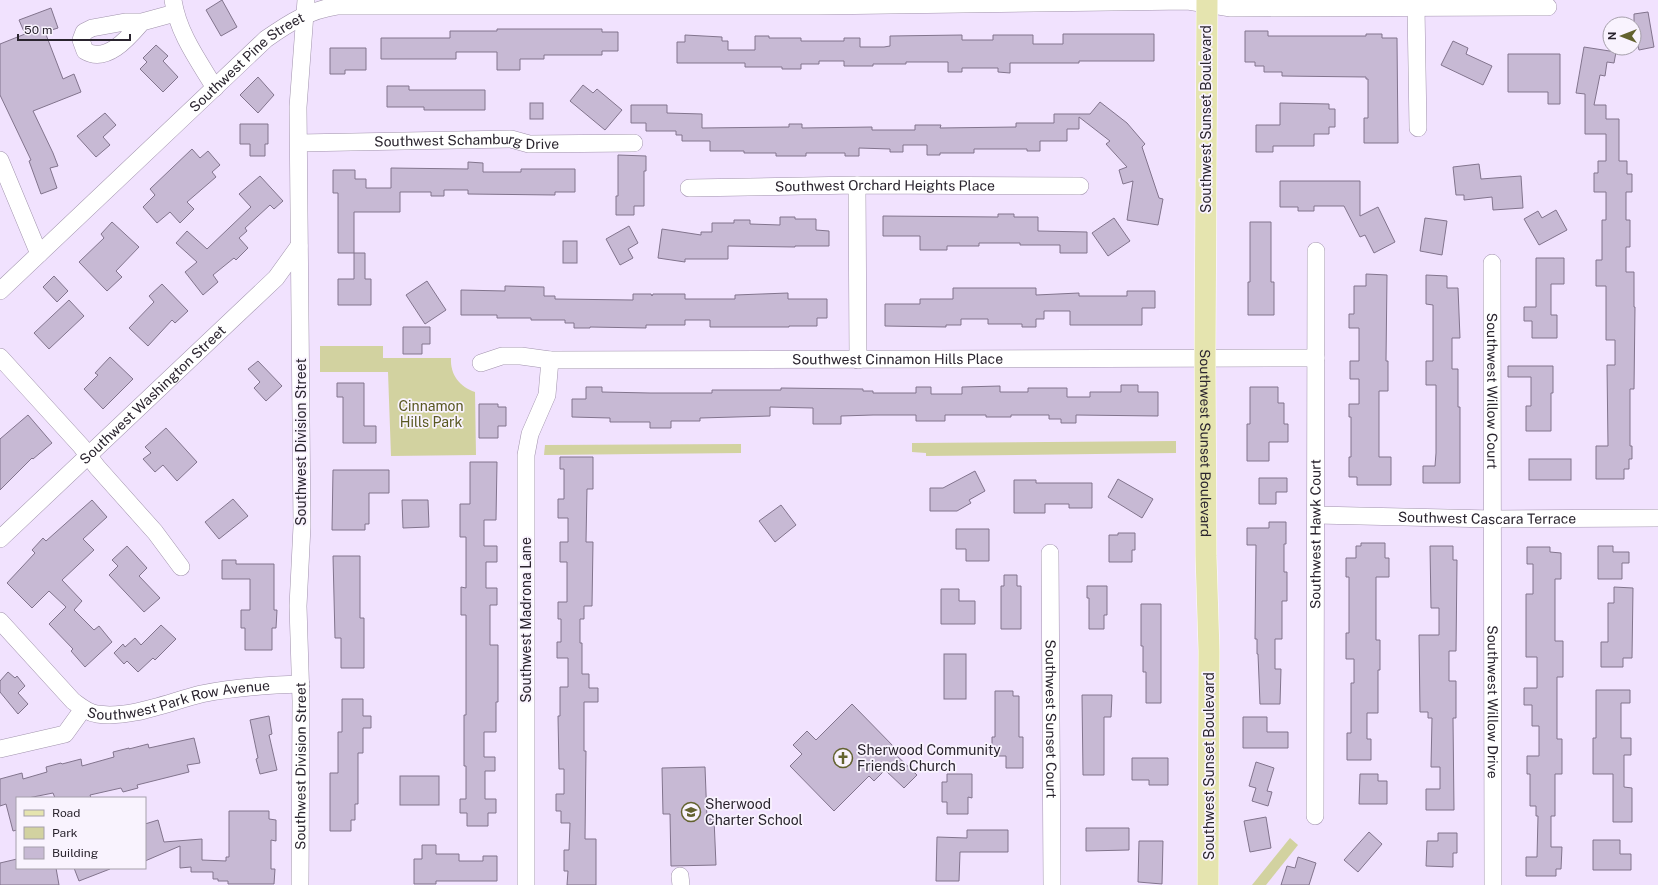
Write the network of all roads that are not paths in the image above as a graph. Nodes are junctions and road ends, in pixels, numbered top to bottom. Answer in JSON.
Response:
{"nodes":[{"id":1,"x":1207,"y":2,"type":"edge"},
{"id":2,"x":1409,"y":4,"type":"edge"},
{"id":3,"x":174,"y":6,"type":"edge"},
{"id":4,"x":1548,"y":6,"type":"dead end"},
{"id":5,"x":306,"y":7,"type":"edge"},
{"id":6,"x":142,"y":22,"type":"dead end"},
{"id":7,"x":214,"y":88,"type":"junction"},
{"id":8,"x":1418,"y":128,"type":"dead end"},
{"id":9,"x":299,"y":143,"type":"junction"},
{"id":10,"x":634,"y":143,"type":"dead end"},
{"id":11,"x":0,"y":160,"type":"edge"},
{"id":12,"x":857,"y":185,"type":"junction"},
{"id":13,"x":1080,"y":186,"type":"dead end"},
{"id":14,"x":689,"y":188,"type":"dead end"},
{"id":15,"x":299,"y":246,"type":"junction"},
{"id":16,"x":1316,"y":251,"type":"dead end"},
{"id":17,"x":39,"y":254,"type":"junction"},
{"id":18,"x":1492,"y":263,"type":"dead end"},
{"id":19,"x":0,"y":291,"type":"edge"},
{"id":20,"x":0,"y":357,"type":"edge"},
{"id":21,"x":1205,"y":357,"type":"junction"},
{"id":22,"x":1316,"y":358,"type":"junction"},
{"id":23,"x":550,"y":360,"type":"junction"},
{"id":24,"x":858,"y":360,"type":"junction"},
{"id":25,"x":481,"y":364,"type":"dead end"},
{"id":26,"x":89,"y":457,"type":"junction"},
{"id":27,"x":1316,"y":515,"type":"junction"},
{"id":28,"x":1658,"y":518,"type":"edge"},
{"id":29,"x":1492,"y":519,"type":"junction"},
{"id":30,"x":0,"y":539,"type":"edge"},
{"id":31,"x":1050,"y":553,"type":"dead end"},
{"id":32,"x":181,"y":567,"type":"dead end"},
{"id":33,"x":0,"y":621,"type":"edge"},
{"id":34,"x":301,"y":684,"type":"junction"},
{"id":35,"x":83,"y":709,"type":"junction"},
{"id":36,"x":0,"y":749,"type":"edge"},
{"id":37,"x":1315,"y":816,"type":"dead end"},
{"id":38,"x":300,"y":885,"type":"edge"},
{"id":39,"x":526,"y":885,"type":"edge"},
{"id":40,"x":1052,"y":885,"type":"edge"},
{"id":41,"x":1208,"y":885,"type":"edge"},
{"id":42,"x":1493,"y":885,"type":"edge"}],
"edges":[{"from":1,"to":2,"type":"street","name":"Southwest Pine Street"},
{"from":1,"to":5,"type":"street","name":"Southwest Pine Street"},
{"from":1,"to":21,"type":"main road","name":"Southwest Sunset Boulevard"},
{"from":2,"to":4,"type":"street","name":"Southwest Pine Street"},
{"from":2,"to":8,"type":"street"},
{"from":3,"to":6,"type":"street"},
{"from":3,"to":7,"type":"street"},
{"from":5,"to":7,"type":"street","name":"Southwest Pine Street"},
{"from":5,"to":9,"type":"street","name":"Southwest Division Street"},
{"from":7,"to":17,"type":"street","name":"Southwest Pine Street"},
{"from":9,"to":10,"type":"street","name":"Southwest Schamburg Drive"},
{"from":9,"to":15,"type":"street","name":"Southwest Division Street"},
{"from":11,"to":17,"type":"street"},
{"from":12,"to":13,"type":"street","name":"Southwest Orchard Heights Place"},
{"from":12,"to":14,"type":"street","name":"Southwest Orchard Heights Place"},
{"from":12,"to":24,"type":"street"},
{"from":15,"to":26,"type":"street","name":"Southwest Washington Street"},
{"from":15,"to":34,"type":"street","name":"Southwest Division Street"},
{"from":16,"to":22,"type":"street","name":"Southwest Hawk Court"},
{"from":17,"to":19,"type":"street","name":"Southwest Pine Street"},
{"from":18,"to":29,"type":"street","name":"Southwest Willow Court"},
{"from":20,"to":26,"type":"street"},
{"from":21,"to":22,"type":"street","name":"Southwest Cinnamon Hills Place"},
{"from":21,"to":24,"type":"street","name":"Southwest Cinnamon Hills Place"},
{"from":21,"to":41,"type":"main road","name":"Southwest Sunset Boulevard"},
{"from":22,"to":27,"type":"street","name":"Southwest Hawk Court"},
{"from":23,"to":24,"type":"street","name":"Southwest Cinnamon Hills Place"},
{"from":23,"to":25,"type":"street","name":"Southwest Cinnamon Hills Place"},
{"from":23,"to":39,"type":"street","name":"Southwest Madrona Lane"},
{"from":26,"to":30,"type":"street","name":"Southwest Washington Street"},
{"from":26,"to":32,"type":"street"},
{"from":27,"to":29,"type":"street","name":"Southwest Cascara Terrace"},
{"from":27,"to":37,"type":"street","name":"Southwest Hawk Court"},
{"from":28,"to":29,"type":"street","name":"Southwest Cascara Terrace"},
{"from":29,"to":42,"type":"street","name":"Southwest Willow Drive"},
{"from":31,"to":40,"type":"street","name":"Southwest Sunset Court"},
{"from":33,"to":35,"type":"street"},
{"from":34,"to":35,"type":"street","name":"Southwest Park Row Avenue"},
{"from":34,"to":38,"type":"street","name":"Southwest Division Street"},
{"from":35,"to":36,"type":"street","name":"Southwest Park Row Avenue"}]}
